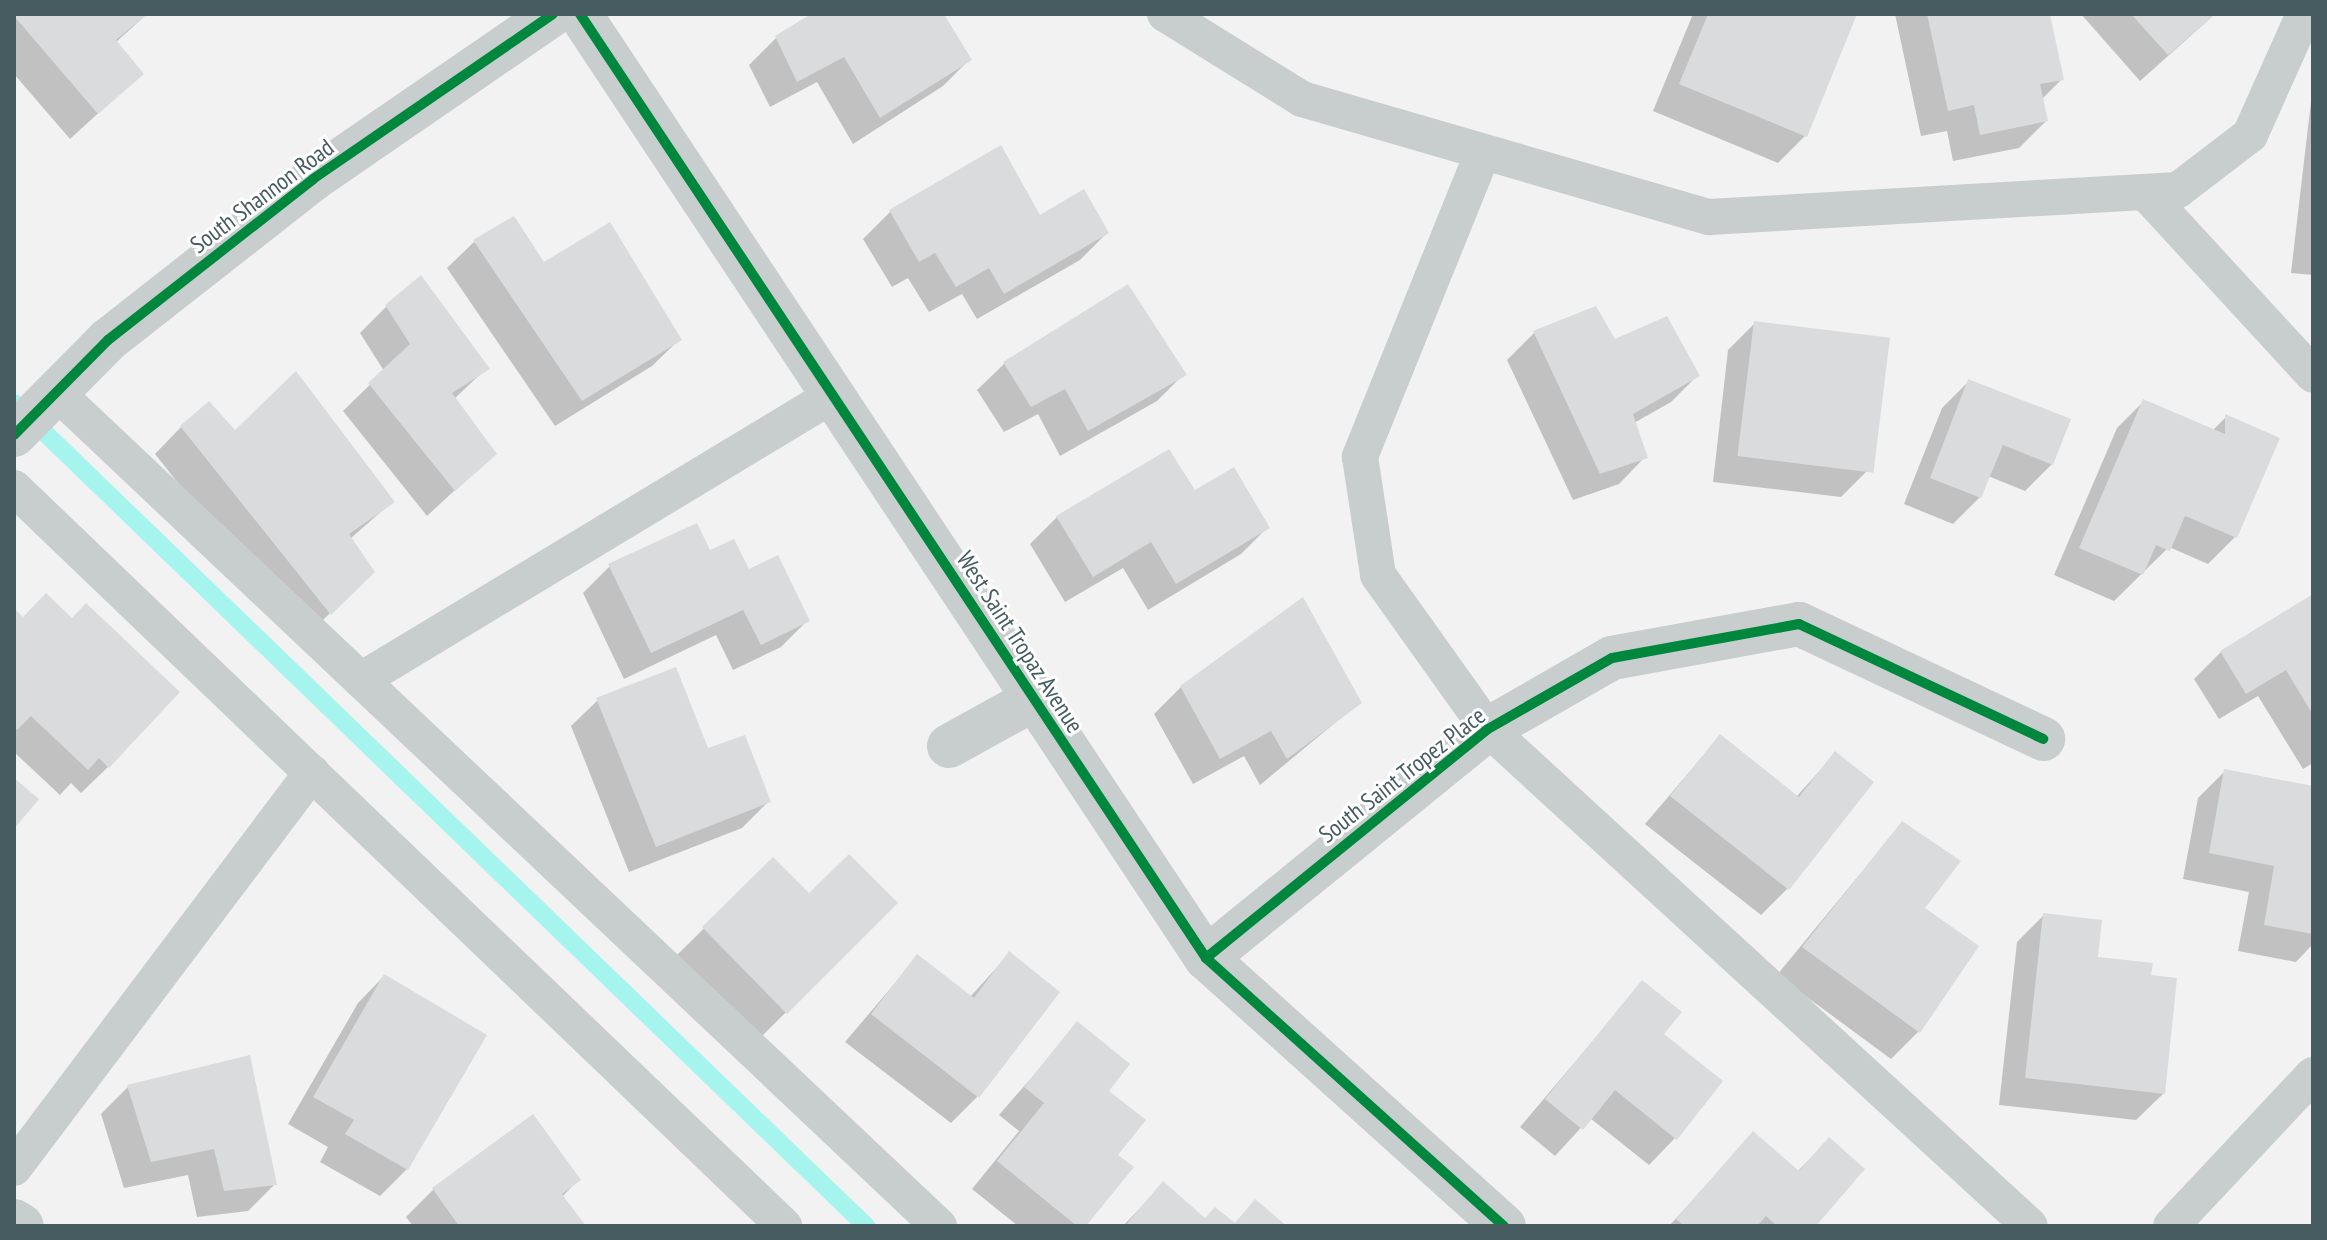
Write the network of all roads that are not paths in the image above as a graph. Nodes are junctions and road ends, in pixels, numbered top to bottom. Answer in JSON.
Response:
{"nodes":[{"id":1,"x":553,"y":14,"type":"edge"},
{"id":2,"x":580,"y":14,"type":"edge"},
{"id":3,"x":1165,"y":14,"type":"edge"},
{"id":4,"x":2304,"y":14,"type":"edge"},
{"id":5,"x":1483,"y":152,"type":"junction"},
{"id":6,"x":2145,"y":192,"type":"junction"},
{"id":7,"x":2313,"y":375,"type":"edge"},
{"id":8,"x":56,"y":392,"type":"junction"},
{"id":9,"x":833,"y":395,"type":"junction"},
{"id":10,"x":14,"y":435,"type":"edge"},
{"id":11,"x":14,"y":488,"type":"edge"},
{"id":12,"x":361,"y":680,"type":"junction"},
{"id":13,"x":1034,"y":699,"type":"junction"},
{"id":14,"x":1488,"y":729,"type":"junction"},
{"id":15,"x":2043,"y":739,"type":"dead end"},
{"id":16,"x":949,"y":746,"type":"dead end"},
{"id":17,"x":312,"y":773,"type":"junction"},
{"id":18,"x":1206,"y":958,"type":"junction"},
{"id":19,"x":2313,"y":1075,"type":"edge"},
{"id":20,"x":14,"y":1168,"type":"edge"},
{"id":21,"x":14,"y":1221,"type":"edge"},
{"id":22,"x":22,"y":1226,"type":"edge"},
{"id":23,"x":784,"y":1226,"type":"edge"},
{"id":24,"x":939,"y":1226,"type":"edge"},
{"id":25,"x":1504,"y":1226,"type":"edge"},
{"id":26,"x":2030,"y":1226,"type":"edge"},
{"id":27,"x":2171,"y":1226,"type":"edge"}],
"edges":[{"from":1,"to":8,"type":"street","name":"South Shannon Road"},
{"from":2,"to":9,"type":"street","name":"West Saint Tropaz Avenue"},
{"from":3,"to":5,"type":"lane"},
{"from":4,"to":6,"type":"lane"},
{"from":5,"to":6,"type":"lane"},
{"from":5,"to":14,"type":"lane"},
{"from":6,"to":7,"type":"lane"},
{"from":8,"to":10,"type":"street","name":"South Shannon Road"},
{"from":8,"to":12,"type":"lane"},
{"from":9,"to":12,"type":"lane"},
{"from":9,"to":13,"type":"street","name":"West Saint Tropaz Avenue"},
{"from":11,"to":17,"type":"lane"},
{"from":12,"to":24,"type":"lane"},
{"from":13,"to":16,"type":"street"},
{"from":13,"to":18,"type":"street","name":"West Saint Tropaz Avenue"},
{"from":14,"to":15,"type":"street","name":"South Saint Tropez Place"},
{"from":14,"to":18,"type":"street","name":"South Saint Tropez Place"},
{"from":14,"to":26,"type":"lane"},
{"from":17,"to":20,"type":"lane"},
{"from":17,"to":23,"type":"lane"},
{"from":18,"to":25,"type":"street","name":"West Saint Tropaz Avenue"},
{"from":19,"to":27,"type":"lane"},
{"from":21,"to":22,"type":"street"}]}
